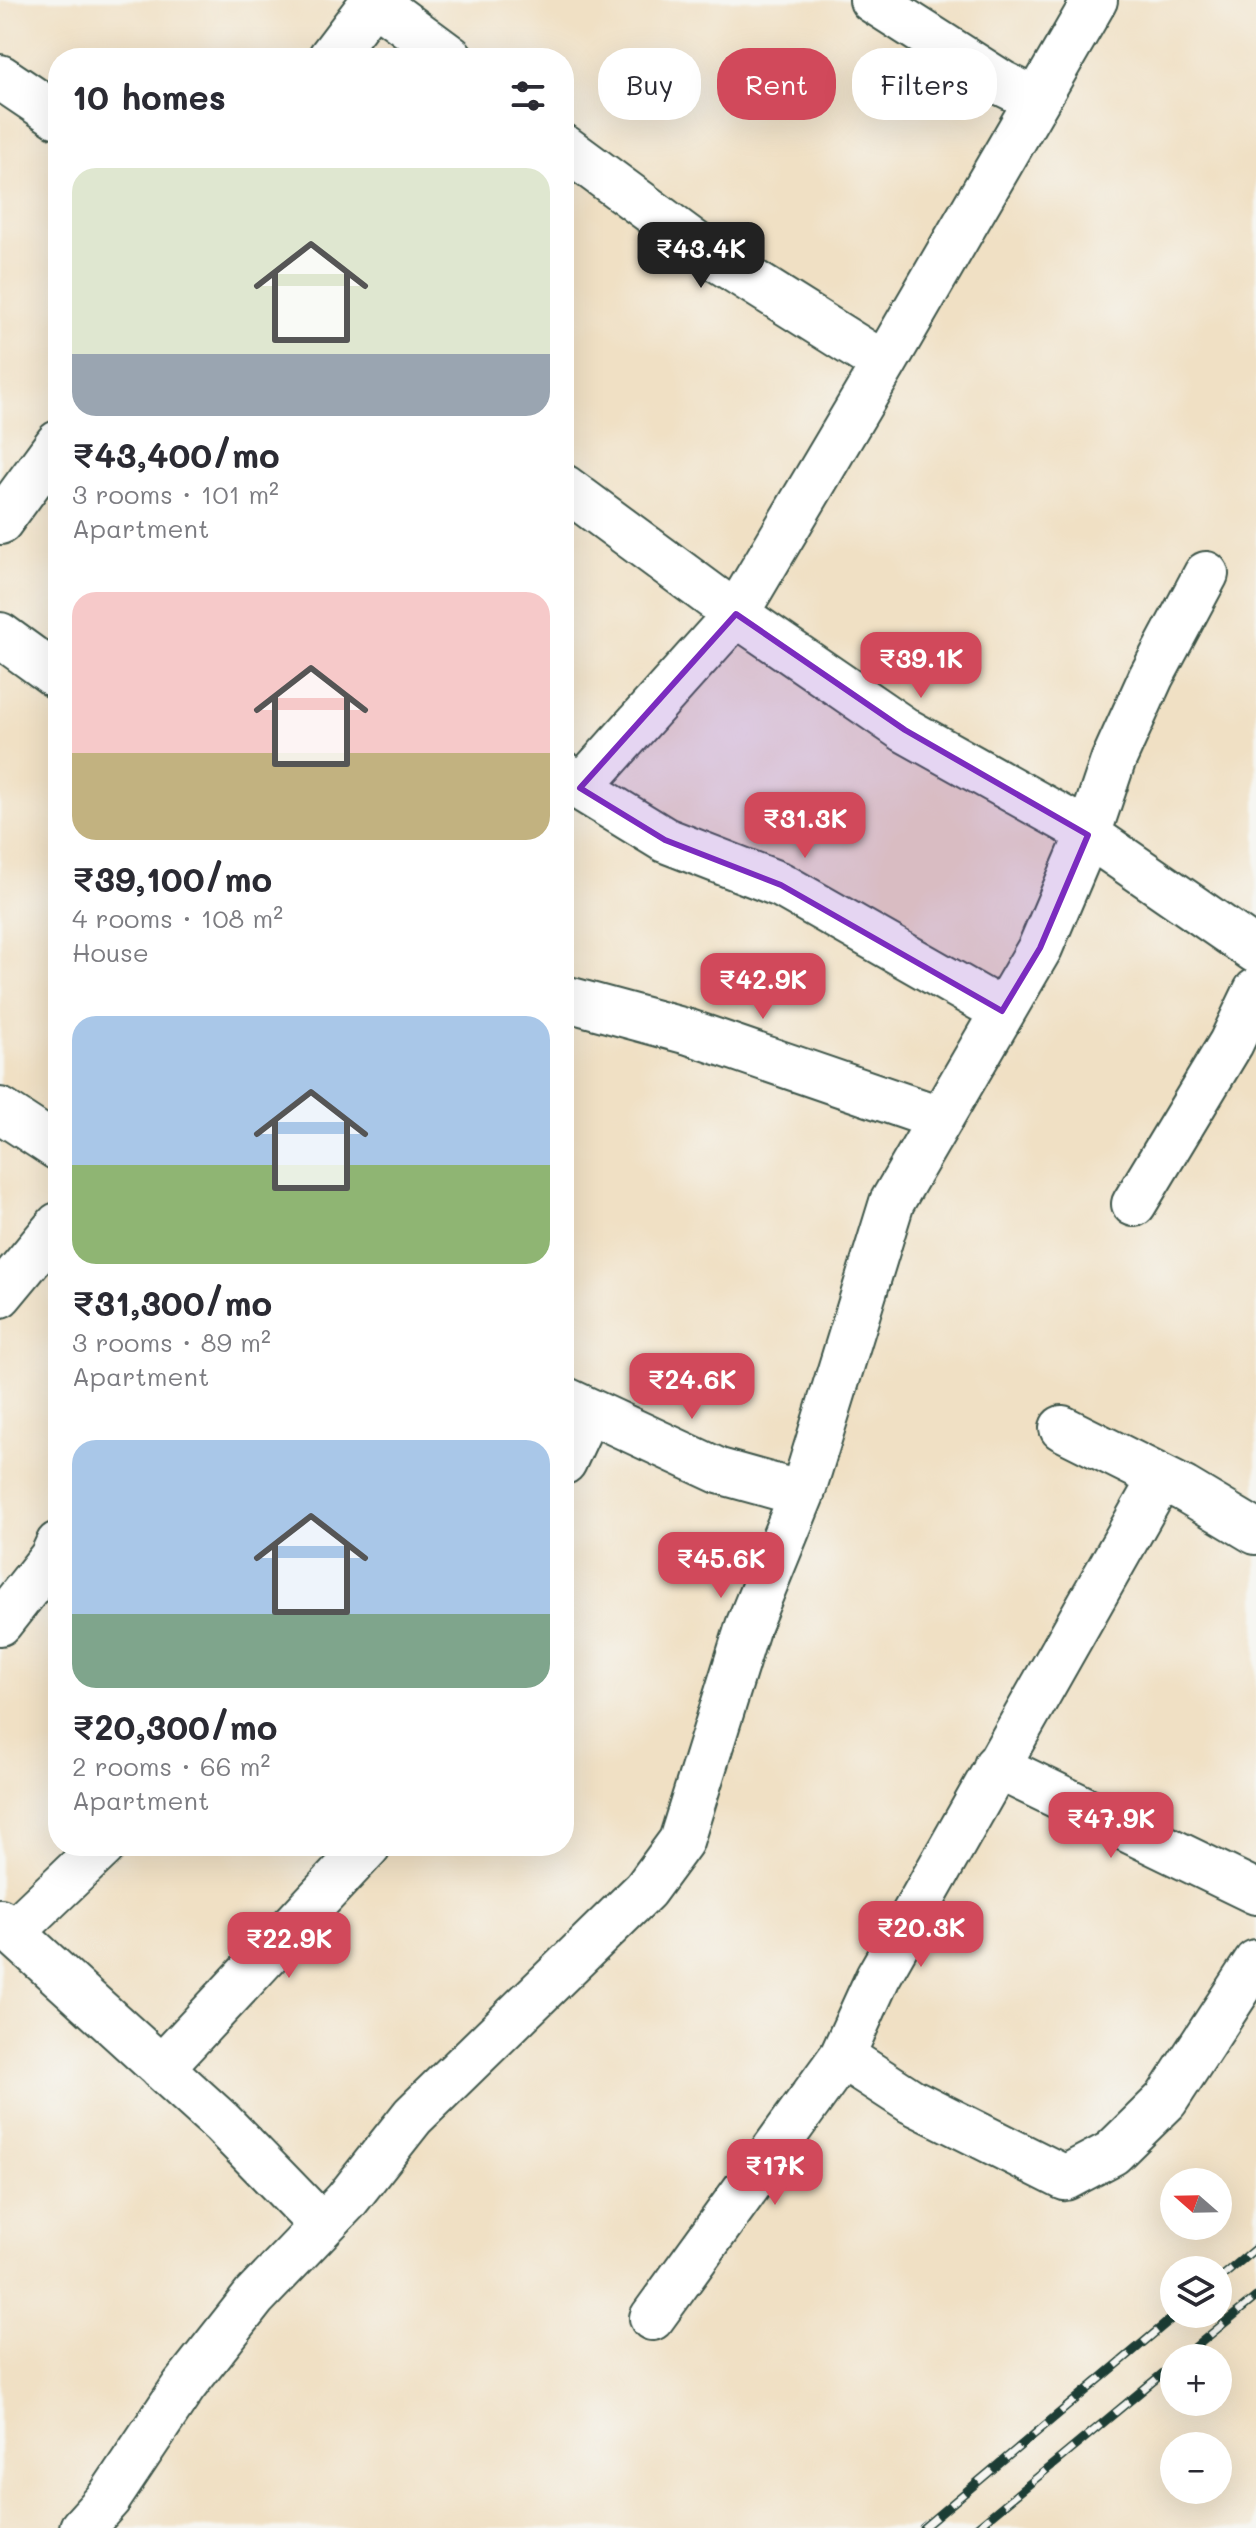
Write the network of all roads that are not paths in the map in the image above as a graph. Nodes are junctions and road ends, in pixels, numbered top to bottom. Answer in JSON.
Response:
{"nodes":[{"id":1,"x":374,"y":0,"type":"edge"},
{"id":2,"x":872,"y":0,"type":"edge"},
{"id":3,"x":1095,"y":0,"type":"edge"},
{"id":4,"x":338,"y":48,"type":"edge"},
{"id":5,"x":438,"y":48,"type":"edge"},
{"id":6,"x":0,"y":77,"type":"edge"},
{"id":7,"x":1037,"y":100,"type":"junction"},
{"id":8,"x":48,"y":109,"type":"edge"},
{"id":9,"x":574,"y":154,"type":"edge"},
{"id":10,"x":884,"y":364,"type":"junction"},
{"id":11,"x":48,"y":457,"type":"edge"},
{"id":12,"x":574,"y":494,"type":"edge"},
{"id":13,"x":0,"y":522,"type":"edge"},
{"id":14,"x":1206,"y":574,"type":"dead end"},
{"id":15,"x":736,"y":614,"type":"junction"},
{"id":16,"x":0,"y":635,"type":"edge"},
{"id":17,"x":48,"y":670,"type":"edge"},
{"id":18,"x":574,"y":779,"type":"edge"},
{"id":19,"x":574,"y":782,"type":"edge"},
{"id":20,"x":1088,"y":835,"type":"junction"},
{"id":21,"x":1256,"y":951,"type":"edge"},
{"id":22,"x":1256,"y":991,"type":"edge"},
{"id":23,"x":574,"y":1001,"type":"edge"},
{"id":24,"x":1002,"y":1011,"type":"junction"},
{"id":25,"x":0,"y":1110,"type":"edge"},
{"id":26,"x":939,"y":1118,"type":"junction"},
{"id":27,"x":48,"y":1141,"type":"edge"},
{"id":28,"x":1134,"y":1204,"type":"dead end"},
{"id":29,"x":48,"y":1237,"type":"edge"},
{"id":30,"x":0,"y":1295,"type":"edge"},
{"id":31,"x":576,"y":1405,"type":"edge"},
{"id":32,"x":1062,"y":1428,"type":"dead end"},
{"id":33,"x":1161,"y":1478,"type":"junction"},
{"id":34,"x":802,"y":1494,"type":"junction"},
{"id":35,"x":1256,"y":1532,"type":"edge"},
{"id":36,"x":48,"y":1562,"type":"edge"},
{"id":37,"x":0,"y":1623,"type":"edge"},
{"id":38,"x":996,"y":1766,"type":"junction"},
{"id":39,"x":91,"y":1856,"type":"edge"},
{"id":40,"x":359,"y":1856,"type":"edge"},
{"id":41,"x":1256,"y":1892,"type":"edge"},
{"id":42,"x":6,"y":1927,"type":"edge"},
{"id":43,"x":1256,"y":1962,"type":"edge"},
{"id":44,"x":842,"y":2056,"type":"junction"},
{"id":45,"x":161,"y":2068,"type":"junction"},
{"id":46,"x":322,"y":2226,"type":"junction"},
{"id":47,"x":652,"y":2318,"type":"dead end"},
{"id":48,"x":82,"y":2528,"type":"edge"}],
"edges":[{"from":1,"to":4,"type":"street"},
{"from":1,"to":5,"type":"street"},
{"from":2,"to":7,"type":"street"},
{"from":3,"to":7,"type":"street"},
{"from":6,"to":8,"type":"street"},
{"from":7,"to":10,"type":"street"},
{"from":9,"to":10,"type":"street"},
{"from":10,"to":15,"type":"street"},
{"from":11,"to":13,"type":"street"},
{"from":12,"to":15,"type":"street"},
{"from":14,"to":20,"type":"street"},
{"from":15,"to":18,"type":"street"},
{"from":15,"to":20,"type":"street"},
{"from":16,"to":17,"type":"street"},
{"from":19,"to":24,"type":"street"},
{"from":20,"to":21,"type":"street"},
{"from":20,"to":24,"type":"street"},
{"from":22,"to":28,"type":"street"},
{"from":23,"to":26,"type":"street"},
{"from":24,"to":26,"type":"street"},
{"from":25,"to":27,"type":"street"},
{"from":26,"to":34,"type":"street"},
{"from":29,"to":30,"type":"street"},
{"from":31,"to":34,"type":"street"},
{"from":32,"to":33,"type":"street"},
{"from":33,"to":35,"type":"street"},
{"from":33,"to":38,"type":"street"},
{"from":34,"to":46,"type":"street"},
{"from":36,"to":37,"type":"street"},
{"from":38,"to":41,"type":"street"},
{"from":38,"to":44,"type":"street"},
{"from":39,"to":42,"type":"street"},
{"from":40,"to":45,"type":"street"},
{"from":42,"to":45,"type":"street"},
{"from":43,"to":44,"type":"street"},
{"from":44,"to":47,"type":"street"},
{"from":45,"to":46,"type":"street"},
{"from":46,"to":48,"type":"street"}]}
